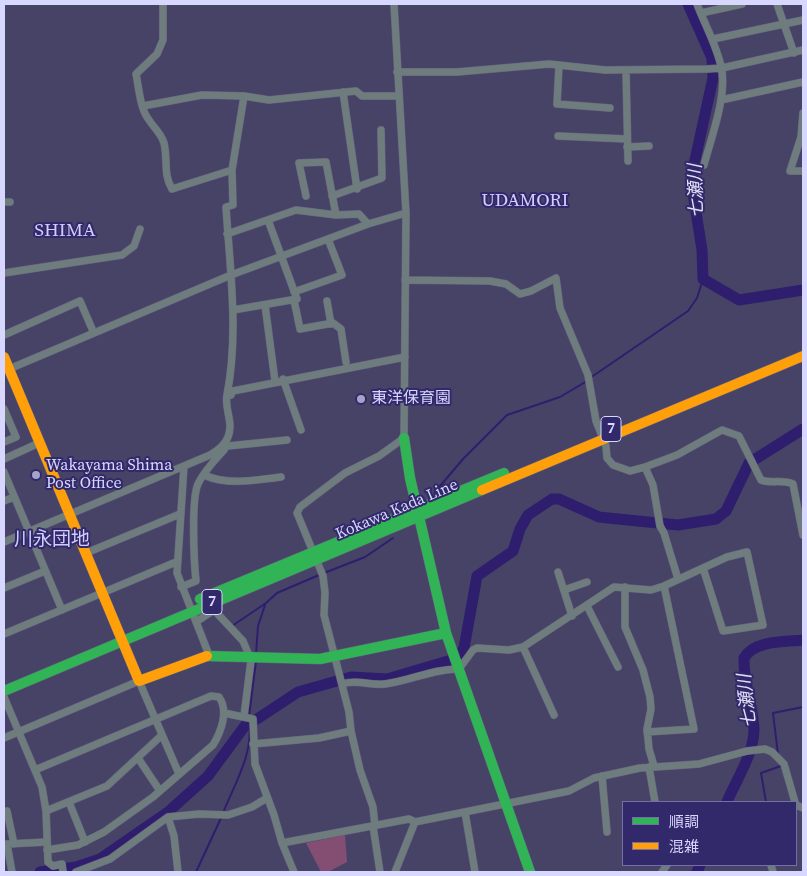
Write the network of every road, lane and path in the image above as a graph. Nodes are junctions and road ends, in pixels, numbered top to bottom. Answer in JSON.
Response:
{"nodes":[{"id":1,"x":163,"y":4,"type":"edge"},
{"id":2,"x":394,"y":4,"type":"edge"},
{"id":3,"x":697,"y":4,"type":"edge"},
{"id":4,"x":742,"y":4,"type":"edge"},
{"id":5,"x":777,"y":4,"type":"edge"},
{"id":6,"x":701,"y":13,"type":"junction"},
{"id":7,"x":803,"y":20,"type":"edge"},
{"id":8,"x":785,"y":23,"type":"junction"},
{"id":9,"x":713,"y":39,"type":"junction"},
{"id":10,"x":803,"y":50,"type":"edge"},
{"id":11,"x":794,"y":52,"type":"junction"},
{"id":12,"x":559,"y":65,"type":"junction"},
{"id":13,"x":722,"y":68,"type":"junction"},
{"id":14,"x":626,"y":70,"type":"junction"},
{"id":15,"x":397,"y":72,"type":"junction"},
{"id":16,"x":803,"y":82,"type":"edge"},
{"id":17,"x":343,"y":92,"type":"junction"},
{"id":18,"x":244,"y":96,"type":"junction"},
{"id":19,"x":398,"y":96,"type":"junction"},
{"id":20,"x":721,"y":100,"type":"junction"},
{"id":21,"x":143,"y":106,"type":"junction"},
{"id":22,"x":610,"y":108,"type":"dead end"},
{"id":23,"x":803,"y":112,"type":"edge"},
{"id":24,"x":381,"y":130,"type":"dead end"},
{"id":25,"x":558,"y":136,"type":"dead end"},
{"id":26,"x":802,"y":137,"type":"edge"},
{"id":27,"x":627,"y":143,"type":"junction"},
{"id":28,"x":649,"y":146,"type":"dead end"},
{"id":29,"x":628,"y":160,"type":"dead end"},
{"id":30,"x":704,"y":165,"type":"dead end"},
{"id":31,"x":232,"y":170,"type":"junction"},
{"id":32,"x":803,"y":171,"type":"edge"},
{"id":33,"x":357,"y":189,"type":"junction"},
{"id":34,"x":306,"y":196,"type":"dead end"},
{"id":35,"x":332,"y":196,"type":"junction"},
{"id":36,"x":406,"y":213,"type":"junction"},
{"id":37,"x":336,"y":215,"type":"junction"},
{"id":38,"x":268,"y":220,"type":"junction"},
{"id":39,"x":368,"y":224,"type":"junction"},
{"id":40,"x":140,"y":229,"type":"dead end"},
{"id":41,"x":227,"y":234,"type":"junction"},
{"id":42,"x":328,"y":239,"type":"junction"},
{"id":43,"x":281,"y":257,"type":"junction"},
{"id":44,"x":4,"y":273,"type":"edge"},
{"id":45,"x":231,"y":275,"type":"junction"},
{"id":46,"x":405,"y":280,"type":"junction"},
{"id":47,"x":294,"y":296,"type":"junction"},
{"id":48,"x":327,"y":301,"type":"dead end"},
{"id":49,"x":265,"y":305,"type":"junction"},
{"id":50,"x":233,"y":310,"type":"junction"},
{"id":51,"x":331,"y":324,"type":"junction"},
{"id":52,"x":93,"y":331,"type":"junction"},
{"id":53,"x":4,"y":335,"type":"edge"},
{"id":54,"x":803,"y":349,"type":"edge"},
{"id":55,"x":803,"y":356,"type":"edge"},
{"id":56,"x":4,"y":357,"type":"edge"},
{"id":57,"x":405,"y":357,"type":"junction"},
{"id":58,"x":346,"y":362,"type":"dead end"},
{"id":59,"x":9,"y":369,"type":"junction"},
{"id":60,"x":284,"y":379,"type":"junction"},
{"id":61,"x":275,"y":381,"type":"junction"},
{"id":62,"x":228,"y":392,"type":"junction"},
{"id":63,"x":4,"y":409,"type":"edge"},
{"id":64,"x":300,"y":430,"type":"dead end"},
{"id":65,"x":602,"y":436,"type":"junction"},
{"id":66,"x":404,"y":438,"type":"junction"},
{"id":67,"x":287,"y":440,"type":"dead end"},
{"id":68,"x":4,"y":442,"type":"edge"},
{"id":69,"x":39,"y":443,"type":"junction"},
{"id":70,"x":228,"y":446,"type":"junction"},
{"id":71,"x":4,"y":459,"type":"edge"},
{"id":72,"x":184,"y":466,"type":"junction"},
{"id":73,"x":645,"y":467,"type":"junction"},
{"id":74,"x":4,"y":472,"type":"edge"},
{"id":75,"x":204,"y":474,"type":"junction"},
{"id":76,"x":281,"y":477,"type":"dead end"},
{"id":77,"x":14,"y":496,"type":"junction"},
{"id":78,"x":4,"y":501,"type":"edge"},
{"id":79,"x":420,"y":511,"type":"junction"},
{"id":80,"x":69,"y":514,"type":"junction"},
{"id":81,"x":180,"y":514,"type":"junction"},
{"id":82,"x":28,"y":531,"type":"junction"},
{"id":83,"x":803,"y":535,"type":"edge"},
{"id":84,"x":4,"y":542,"type":"edge"},
{"id":85,"x":86,"y":553,"type":"junction"},
{"id":86,"x":315,"y":556,"type":"junction"},
{"id":87,"x":176,"y":562,"type":"junction"},
{"id":88,"x":703,"y":568,"type":"junction"},
{"id":89,"x":45,"y":571,"type":"junction"},
{"id":90,"x":558,"y":572,"type":"dead end"},
{"id":91,"x":676,"y":575,"type":"junction"},
{"id":92,"x":587,"y":582,"type":"dead end"},
{"id":93,"x":626,"y":586,"type":"junction"},
{"id":94,"x":664,"y":586,"type":"junction"},
{"id":95,"x":181,"y":587,"type":"junction"},
{"id":96,"x":4,"y":588,"type":"edge"},
{"id":97,"x":564,"y":590,"type":"junction"},
{"id":98,"x":102,"y":593,"type":"junction"},
{"id":99,"x":587,"y":606,"type":"junction"},
{"id":100,"x":190,"y":607,"type":"junction"},
{"id":101,"x":62,"y":610,"type":"junction"},
{"id":102,"x":572,"y":616,"type":"junction"},
{"id":103,"x":196,"y":622,"type":"junction"},
{"id":104,"x":446,"y":632,"type":"junction"},
{"id":105,"x":4,"y":634,"type":"edge"},
{"id":106,"x":121,"y":637,"type":"junction"},
{"id":107,"x":523,"y":647,"type":"junction"},
{"id":108,"x":209,"y":655,"type":"junction"},
{"id":109,"x":254,"y":655,"type":"junction"},
{"id":110,"x":334,"y":656,"type":"junction"},
{"id":111,"x":457,"y":663,"type":"junction"},
{"id":112,"x":618,"y":667,"type":"dead end"},
{"id":113,"x":139,"y":681,"type":"junction"},
{"id":114,"x":341,"y":681,"type":"junction"},
{"id":115,"x":4,"y":684,"type":"edge"},
{"id":116,"x":4,"y":691,"type":"edge"},
{"id":117,"x":4,"y":697,"type":"edge"},
{"id":118,"x":224,"y":713,"type":"junction"},
{"id":119,"x":554,"y":715,"type":"dead end"},
{"id":120,"x":250,"y":718,"type":"junction"},
{"id":121,"x":156,"y":720,"type":"junction"},
{"id":122,"x":350,"y":731,"type":"junction"},
{"id":123,"x":19,"y":732,"type":"junction"},
{"id":124,"x":648,"y":732,"type":"junction"},
{"id":125,"x":162,"y":735,"type":"junction"},
{"id":126,"x":4,"y":738,"type":"edge"},
{"id":127,"x":253,"y":744,"type":"junction"},
{"id":128,"x":138,"y":758,"type":"junction"},
{"id":129,"x":651,"y":766,"type":"junction"},
{"id":130,"x":36,"y":770,"type":"junction"},
{"id":131,"x":178,"y":774,"type":"junction"},
{"id":132,"x":602,"y":776,"type":"junction"},
{"id":133,"x":160,"y":791,"type":"junction"},
{"id":134,"x":267,"y":798,"type":"junction"},
{"id":135,"x":655,"y":801,"type":"edge"},
{"id":136,"x":795,"y":801,"type":"edge"},
{"id":137,"x":69,"y":802,"type":"junction"},
{"id":138,"x":506,"y":804,"type":"junction"},
{"id":139,"x":7,"y":811,"type":"dead end"},
{"id":140,"x":46,"y":811,"type":"junction"},
{"id":141,"x":465,"y":812,"type":"junction"},
{"id":142,"x":168,"y":817,"type":"junction"},
{"id":143,"x":415,"y":822,"type":"junction"},
{"id":144,"x":374,"y":826,"type":"junction"},
{"id":145,"x":607,"y":832,"type":"dead end"},
{"id":146,"x":47,"y":842,"type":"junction"},
{"id":147,"x":85,"y":842,"type":"junction"},
{"id":148,"x":14,"y":844,"type":"junction"},
{"id":149,"x":282,"y":844,"type":"junction"},
{"id":150,"x":48,"y":850,"type":"junction"},
{"id":151,"x":63,"y":871,"type":"edge"},
{"id":152,"x":12,"y":872,"type":"edge"},
{"id":153,"x":76,"y":872,"type":"edge"},
{"id":154,"x":178,"y":872,"type":"edge"},
{"id":155,"x":294,"y":872,"type":"edge"},
{"id":156,"x":380,"y":872,"type":"edge"},
{"id":157,"x":395,"y":872,"type":"edge"},
{"id":158,"x":475,"y":872,"type":"edge"},
{"id":159,"x":530,"y":872,"type":"edge"}],
"edges":[{"from":1,"to":21,"type":"street"},
{"from":2,"to":15,"type":"street"},
{"from":3,"to":6,"type":"street"},
{"from":4,"to":6,"type":"street"},
{"from":5,"to":8,"type":"street"},
{"from":6,"to":9,"type":"street"},
{"from":7,"to":8,"type":"street"},
{"from":8,"to":9,"type":"street"},
{"from":8,"to":11,"type":"street"},
{"from":9,"to":13,"type":"street"},
{"from":10,"to":11,"type":"street"},
{"from":11,"to":13,"type":"street"},
{"from":12,"to":14,"type":"street"},
{"from":12,"to":15,"type":"street"},
{"from":12,"to":22,"type":"street"},
{"from":13,"to":14,"type":"street"},
{"from":13,"to":20,"type":"street"},
{"from":14,"to":27,"type":"street"},
{"from":15,"to":19,"type":"street"},
{"from":16,"to":20,"type":"street"},
{"from":17,"to":18,"type":"street"},
{"from":17,"to":19,"type":"street"},
{"from":17,"to":33,"type":"street"},
{"from":18,"to":21,"type":"street"},
{"from":18,"to":31,"type":"street"},
{"from":19,"to":36,"type":"street"},
{"from":20,"to":30,"type":"street"},
{"from":21,"to":31,"type":"street"},
{"from":23,"to":26,"type":"street"},
{"from":24,"to":33,"type":"street"},
{"from":25,"to":27,"type":"street"},
{"from":26,"to":32,"type":"street"},
{"from":27,"to":28,"type":"street"},
{"from":27,"to":29,"type":"street"},
{"from":31,"to":41,"type":"street"},
{"from":33,"to":35,"type":"street"},
{"from":34,"to":35,"type":"street"},
{"from":35,"to":37,"type":"street"},
{"from":36,"to":39,"type":"street"},
{"from":36,"to":46,"type":"street"},
{"from":37,"to":38,"type":"street"},
{"from":37,"to":39,"type":"street"},
{"from":38,"to":41,"type":"street"},
{"from":38,"to":43,"type":"street"},
{"from":39,"to":42,"type":"street"},
{"from":40,"to":44,"type":"street"},
{"from":41,"to":45,"type":"street"},
{"from":42,"to":43,"type":"street"},
{"from":42,"to":47,"type":"street"},
{"from":43,"to":45,"type":"street"},
{"from":43,"to":47,"type":"street"},
{"from":45,"to":50,"type":"street"},
{"from":45,"to":52,"type":"street"},
{"from":46,"to":57,"type":"street"},
{"from":46,"to":65,"type":"street"},
{"from":47,"to":49,"type":"street"},
{"from":47,"to":51,"type":"street"},
{"from":48,"to":51,"type":"street"},
{"from":49,"to":50,"type":"street"},
{"from":49,"to":61,"type":"street"},
{"from":50,"to":62,"type":"street"},
{"from":51,"to":58,"type":"street"},
{"from":52,"to":53,"type":"street"},
{"from":52,"to":59,"type":"street"},
{"from":54,"to":65,"type":"main road","name":"Kokawa Kada Line","number":"7"},
{"from":55,"to":65,"type":"main road","name":"Kokawa Kada Line","number":"7"},
{"from":56,"to":59,"type":"main road"},
{"from":57,"to":60,"type":"street"},
{"from":57,"to":66,"type":"street"},
{"from":59,"to":69,"type":"main road"},
{"from":60,"to":61,"type":"street"},
{"from":60,"to":64,"type":"street"},
{"from":61,"to":62,"type":"street"},
{"from":62,"to":70,"type":"street"},
{"from":62,"to":72,"type":"street"},
{"from":63,"to":68,"type":"street"},
{"from":65,"to":73,"type":"street"},
{"from":65,"to":79,"type":"main road","name":"Kokawa Kada Line","number":"7"},
{"from":66,"to":79,"type":"main road"},
{"from":66,"to":86,"type":"street"},
{"from":67,"to":70,"type":"street"},
{"from":69,"to":71,"type":"street"},
{"from":69,"to":80,"type":"main road"},
{"from":70,"to":75,"type":"street"},
{"from":72,"to":80,"type":"street"},
{"from":72,"to":81,"type":"street"},
{"from":73,"to":83,"type":"street"},
{"from":73,"to":91,"type":"street"},
{"from":74,"to":77,"type":"street"},
{"from":75,"to":76,"type":"street"},
{"from":75,"to":95,"type":"street"},
{"from":77,"to":78,"type":"street"},
{"from":77,"to":82,"type":"street"},
{"from":79,"to":86,"type":"main road","name":"Kokawa Kada Line","number":"7"},
{"from":79,"to":104,"type":"main road"},
{"from":80,"to":82,"type":"street"},
{"from":80,"to":85,"type":"main road"},
{"from":81,"to":85,"type":"street"},
{"from":81,"to":87,"type":"street"},
{"from":82,"to":84,"type":"street"},
{"from":82,"to":89,"type":"street"},
{"from":85,"to":98,"type":"main road"},
{"from":86,"to":100,"type":"main road","name":"Kokawa Kada Line","number":"7"},
{"from":86,"to":110,"type":"street"},
{"from":87,"to":95,"type":"street"},
{"from":87,"to":98,"type":"street"},
{"from":88,"to":88,"type":"street"},
{"from":88,"to":91,"type":"street"},
{"from":89,"to":96,"type":"street"},
{"from":89,"to":101,"type":"street"},
{"from":90,"to":97,"type":"street"},
{"from":91,"to":94,"type":"street"},
{"from":92,"to":97,"type":"street"},
{"from":93,"to":94,"type":"street"},
{"from":93,"to":99,"type":"street"},
{"from":93,"to":124,"type":"street"},
{"from":94,"to":124,"type":"street"},
{"from":95,"to":100,"type":"street"},
{"from":97,"to":102,"type":"street"},
{"from":98,"to":101,"type":"street"},
{"from":98,"to":106,"type":"main road"},
{"from":99,"to":102,"type":"street"},
{"from":99,"to":112,"type":"street"},
{"from":100,"to":103,"type":"street"},
{"from":100,"to":106,"type":"main road","name":"Kokawa Kada Line","number":"7"},
{"from":101,"to":105,"type":"street"},
{"from":102,"to":107,"type":"street"},
{"from":103,"to":108,"type":"street"},
{"from":103,"to":109,"type":"street"},
{"from":104,"to":110,"type":"main road"},
{"from":104,"to":111,"type":"main road"},
{"from":106,"to":113,"type":"main road"},
{"from":106,"to":115,"type":"main road","name":"Kokawa Kada Line","number":"7"},
{"from":106,"to":116,"type":"main road","name":"Kokawa Kada Line","number":"7"},
{"from":107,"to":111,"type":"street"},
{"from":107,"to":119,"type":"street"},
{"from":108,"to":109,"type":"main road"},
{"from":108,"to":113,"type":"main road"},
{"from":109,"to":110,"type":"main road"},
{"from":109,"to":120,"type":"street"},
{"from":110,"to":114,"type":"street"},
{"from":111,"to":114,"type":"street"},
{"from":111,"to":138,"type":"main road"},
{"from":113,"to":121,"type":"street"},
{"from":113,"to":123,"type":"street"},
{"from":114,"to":122,"type":"street"},
{"from":117,"to":123,"type":"street"},
{"from":118,"to":120,"type":"street"},
{"from":118,"to":121,"type":"street"},
{"from":118,"to":131,"type":"street"},
{"from":120,"to":127,"type":"street"},
{"from":121,"to":125,"type":"street"},
{"from":121,"to":130,"type":"street"},
{"from":122,"to":127,"type":"street"},
{"from":122,"to":144,"type":"street"},
{"from":123,"to":126,"type":"street"},
{"from":123,"to":130,"type":"street"},
{"from":124,"to":129,"type":"street"},
{"from":125,"to":128,"type":"street"},
{"from":125,"to":131,"type":"street"},
{"from":127,"to":134,"type":"street"},
{"from":128,"to":133,"type":"street"},
{"from":128,"to":137,"type":"street"},
{"from":129,"to":132,"type":"street"},
{"from":129,"to":135,"type":"street"},
{"from":129,"to":136,"type":"street"},
{"from":130,"to":140,"type":"street"},
{"from":131,"to":133,"type":"street"},
{"from":132,"to":138,"type":"street"},
{"from":132,"to":145,"type":"street"},
{"from":133,"to":147,"type":"street"},
{"from":134,"to":142,"type":"street"},
{"from":134,"to":149,"type":"street"},
{"from":137,"to":140,"type":"street"},
{"from":137,"to":147,"type":"street"},
{"from":138,"to":141,"type":"street"},
{"from":138,"to":159,"type":"main road"},
{"from":139,"to":148,"type":"street"},
{"from":140,"to":146,"type":"street"},
{"from":141,"to":143,"type":"street"},
{"from":141,"to":158,"type":"street"},
{"from":142,"to":153,"type":"street"},
{"from":142,"to":154,"type":"street"},
{"from":143,"to":144,"type":"street"},
{"from":143,"to":157,"type":"street"},
{"from":144,"to":149,"type":"street"},
{"from":144,"to":156,"type":"street"},
{"from":146,"to":148,"type":"street"},
{"from":146,"to":150,"type":"street"},
{"from":147,"to":150,"type":"street"},
{"from":148,"to":152,"type":"street"},
{"from":149,"to":155,"type":"street"},
{"from":150,"to":151,"type":"street"}]}
